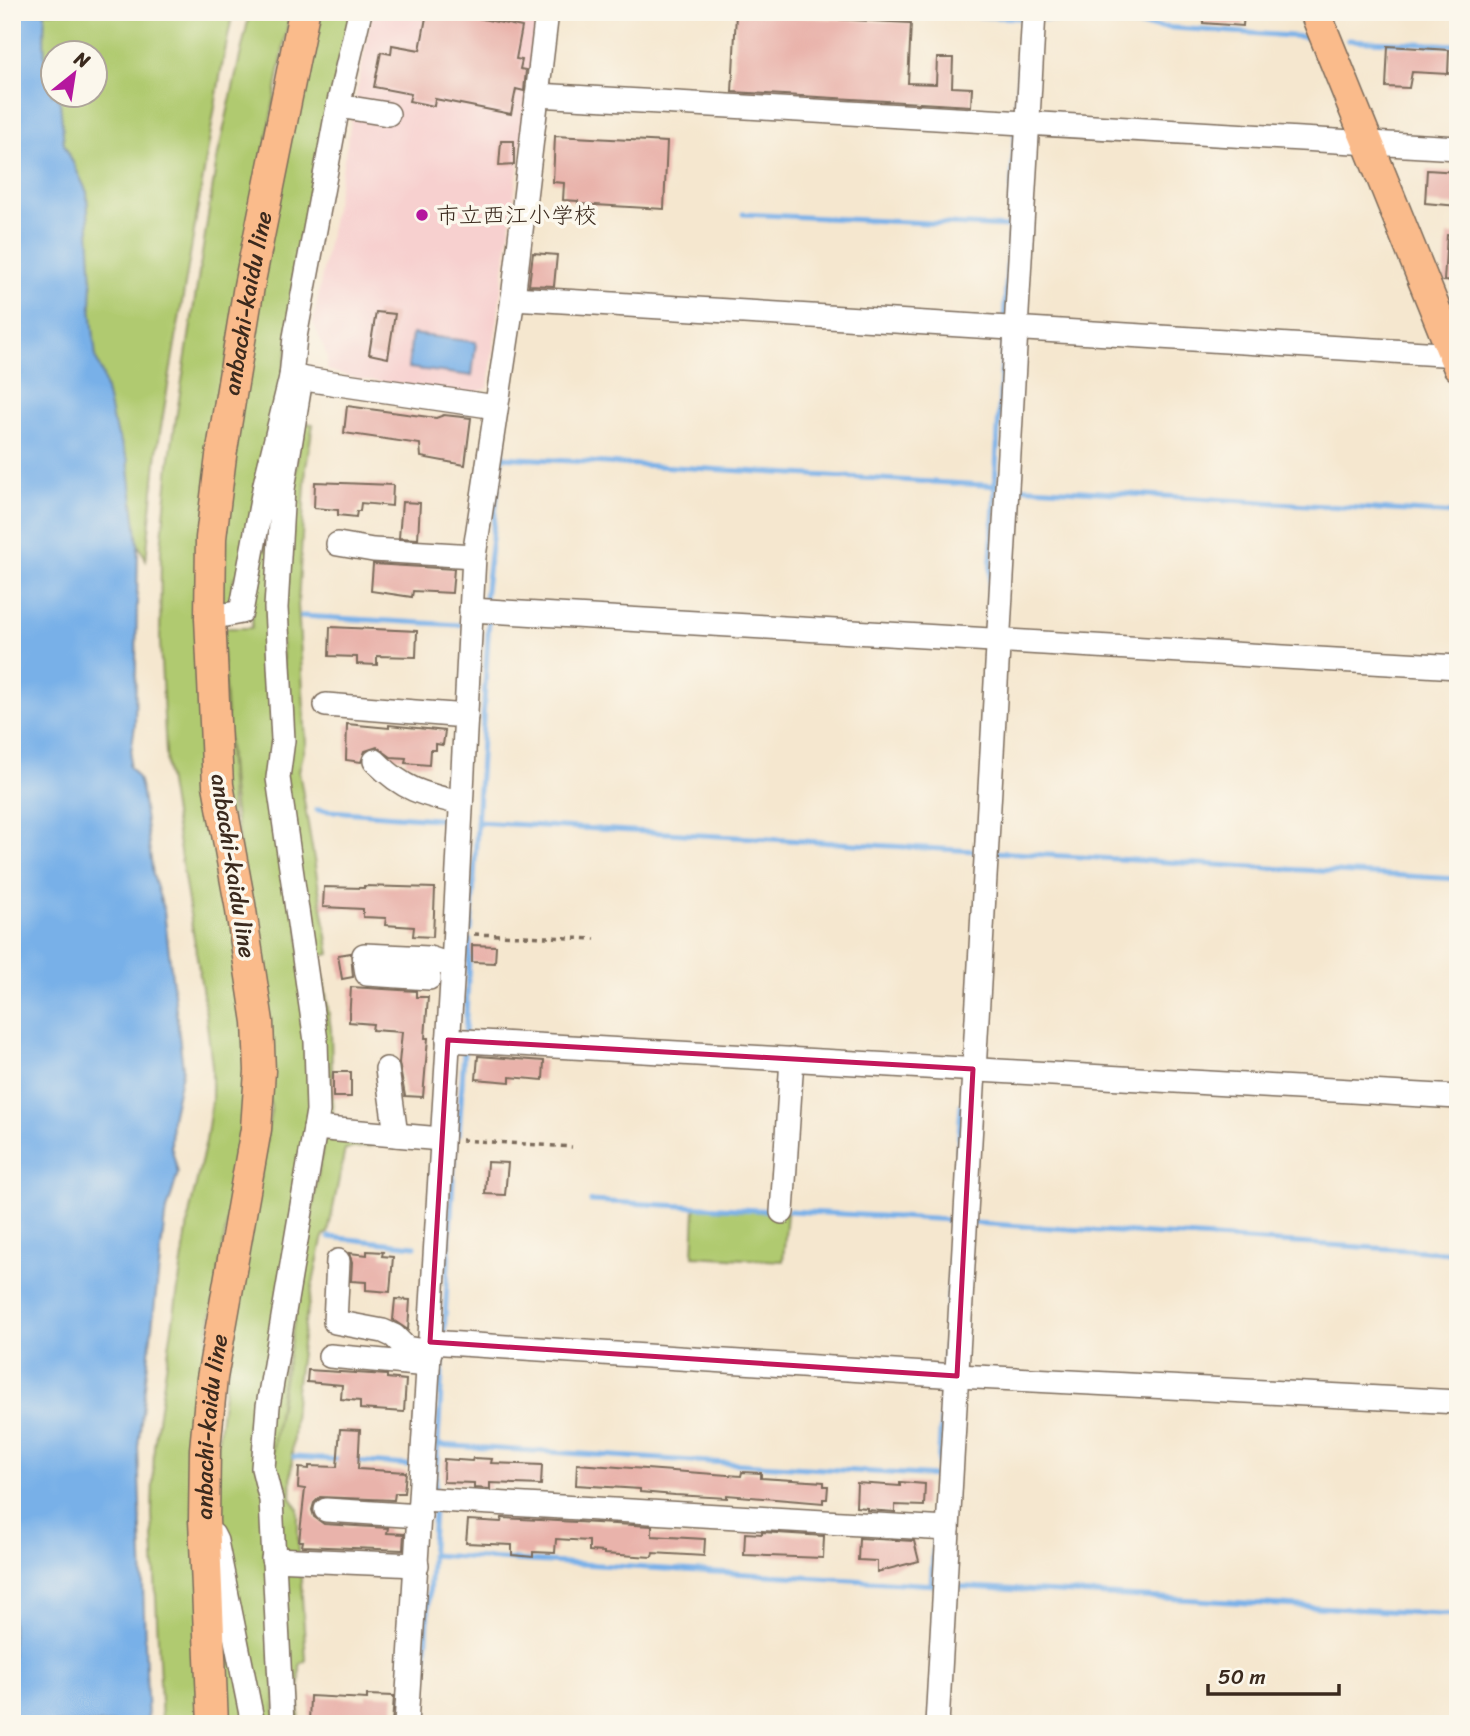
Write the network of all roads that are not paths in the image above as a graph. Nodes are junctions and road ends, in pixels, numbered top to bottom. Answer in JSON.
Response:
{"nodes":[{"id":1,"x":304,"y":12,"type":"edge"},
{"id":2,"x":360,"y":12,"type":"edge"},
{"id":3,"x":547,"y":12,"type":"edge"},
{"id":4,"x":1034,"y":12,"type":"edge"},
{"id":5,"x":1315,"y":12,"type":"edge"},
{"id":6,"x":537,"y":95,"type":"junction"},
{"id":7,"x":338,"y":106,"type":"junction"},
{"id":8,"x":388,"y":114,"type":"dead end"},
{"id":9,"x":1028,"y":122,"type":"junction"},
{"id":10,"x":1368,"y":144,"type":"junction"},
{"id":11,"x":1458,"y":148,"type":"edge"},
{"id":12,"x":513,"y":298,"type":"junction"},
{"id":13,"x":1017,"y":330,"type":"junction"},
{"id":14,"x":1456,"y":359,"type":"edge"},
{"id":15,"x":296,"y":377,"type":"junction"},
{"id":16,"x":496,"y":407,"type":"junction"},
{"id":17,"x":338,"y":544,"type":"dead end"},
{"id":18,"x":474,"y":556,"type":"junction"},
{"id":19,"x":471,"y":610,"type":"junction"},
{"id":20,"x":210,"y":618,"type":"junction"},
{"id":21,"x":999,"y":640,"type":"junction"},
{"id":22,"x":1458,"y":667,"type":"edge"},
{"id":23,"x":326,"y":705,"type":"dead end"},
{"id":24,"x":466,"y":716,"type":"junction"},
{"id":25,"x":375,"y":761,"type":"dead end"},
{"id":26,"x":461,"y":803,"type":"junction"},
{"id":27,"x":453,"y":966,"type":"junction"},
{"id":28,"x":429,"y":978,"type":"dead end"},
{"id":29,"x":448,"y":1041,"type":"junction"},
{"id":30,"x":792,"y":1059,"type":"junction"},
{"id":31,"x":387,"y":1069,"type":"dead end"},
{"id":32,"x":973,"y":1069,"type":"junction"},
{"id":33,"x":1458,"y":1097,"type":"edge"},
{"id":34,"x":315,"y":1128,"type":"junction"},
{"id":35,"x":396,"y":1135,"type":"junction"},
{"id":36,"x":442,"y":1139,"type":"junction"},
{"id":37,"x":782,"y":1212,"type":"dead end"},
{"id":38,"x":338,"y":1261,"type":"dead end"},
{"id":39,"x":429,"y":1353,"type":"junction"},
{"id":40,"x":330,"y":1356,"type":"dead end"},
{"id":41,"x":957,"y":1376,"type":"junction"},
{"id":42,"x":1458,"y":1401,"type":"edge"},
{"id":43,"x":421,"y":1508,"type":"junction"},
{"id":44,"x":326,"y":1510,"type":"dead end"},
{"id":45,"x":204,"y":1520,"type":"junction"},
{"id":46,"x":948,"y":1529,"type":"junction"},
{"id":47,"x":273,"y":1559,"type":"junction"},
{"id":48,"x":417,"y":1565,"type":"junction"},
{"id":49,"x":213,"y":1724,"type":"edge"},
{"id":50,"x":253,"y":1724,"type":"edge"},
{"id":51,"x":282,"y":1724,"type":"edge"},
{"id":52,"x":407,"y":1724,"type":"edge"},
{"id":53,"x":937,"y":1724,"type":"edge"}],
"edges":[{"from":1,"to":20,"type":"main road","name":"anbachi-kaidu line"},
{"from":2,"to":7,"type":"street"},
{"from":3,"to":6,"type":"street"},
{"from":4,"to":9,"type":"street"},
{"from":5,"to":10,"type":"main road"},
{"from":6,"to":9,"type":"street"},
{"from":6,"to":12,"type":"street"},
{"from":7,"to":8,"type":"street"},
{"from":7,"to":15,"type":"street"},
{"from":9,"to":10,"type":"street"},
{"from":9,"to":13,"type":"street"},
{"from":10,"to":11,"type":"street"},
{"from":10,"to":14,"type":"main road"},
{"from":12,"to":13,"type":"street"},
{"from":12,"to":16,"type":"street"},
{"from":13,"to":14,"type":"street"},
{"from":13,"to":21,"type":"street"},
{"from":15,"to":16,"type":"street"},
{"from":15,"to":20,"type":"street"},
{"from":15,"to":34,"type":"street"},
{"from":16,"to":18,"type":"street"},
{"from":17,"to":18,"type":"street"},
{"from":18,"to":19,"type":"street"},
{"from":19,"to":21,"type":"street"},
{"from":19,"to":24,"type":"street"},
{"from":20,"to":45,"type":"main road","name":"anbachi-kaidu line"},
{"from":21,"to":22,"type":"street"},
{"from":21,"to":32,"type":"street"},
{"from":23,"to":24,"type":"street"},
{"from":24,"to":26,"type":"street"},
{"from":25,"to":26,"type":"street"},
{"from":26,"to":27,"type":"street"},
{"from":27,"to":28,"type":"street"},
{"from":27,"to":29,"type":"street"},
{"from":29,"to":30,"type":"street"},
{"from":29,"to":36,"type":"street"},
{"from":30,"to":32,"type":"street"},
{"from":30,"to":37,"type":"street"},
{"from":31,"to":35,"type":"street"},
{"from":32,"to":33,"type":"street"},
{"from":32,"to":41,"type":"street"},
{"from":34,"to":35,"type":"street"},
{"from":34,"to":47,"type":"street"},
{"from":35,"to":36,"type":"street"},
{"from":36,"to":39,"type":"street"},
{"from":38,"to":39,"type":"street"},
{"from":39,"to":40,"type":"street"},
{"from":39,"to":41,"type":"street"},
{"from":39,"to":43,"type":"street"},
{"from":41,"to":42,"type":"street"},
{"from":41,"to":46,"type":"street"},
{"from":43,"to":44,"type":"street"},
{"from":43,"to":46,"type":"street"},
{"from":43,"to":48,"type":"street"},
{"from":45,"to":49,"type":"main road","name":"anbachi-kaidu line"},
{"from":45,"to":50,"type":"street"},
{"from":46,"to":53,"type":"street"},
{"from":47,"to":48,"type":"street"},
{"from":47,"to":51,"type":"street"},
{"from":48,"to":52,"type":"street"}]}
